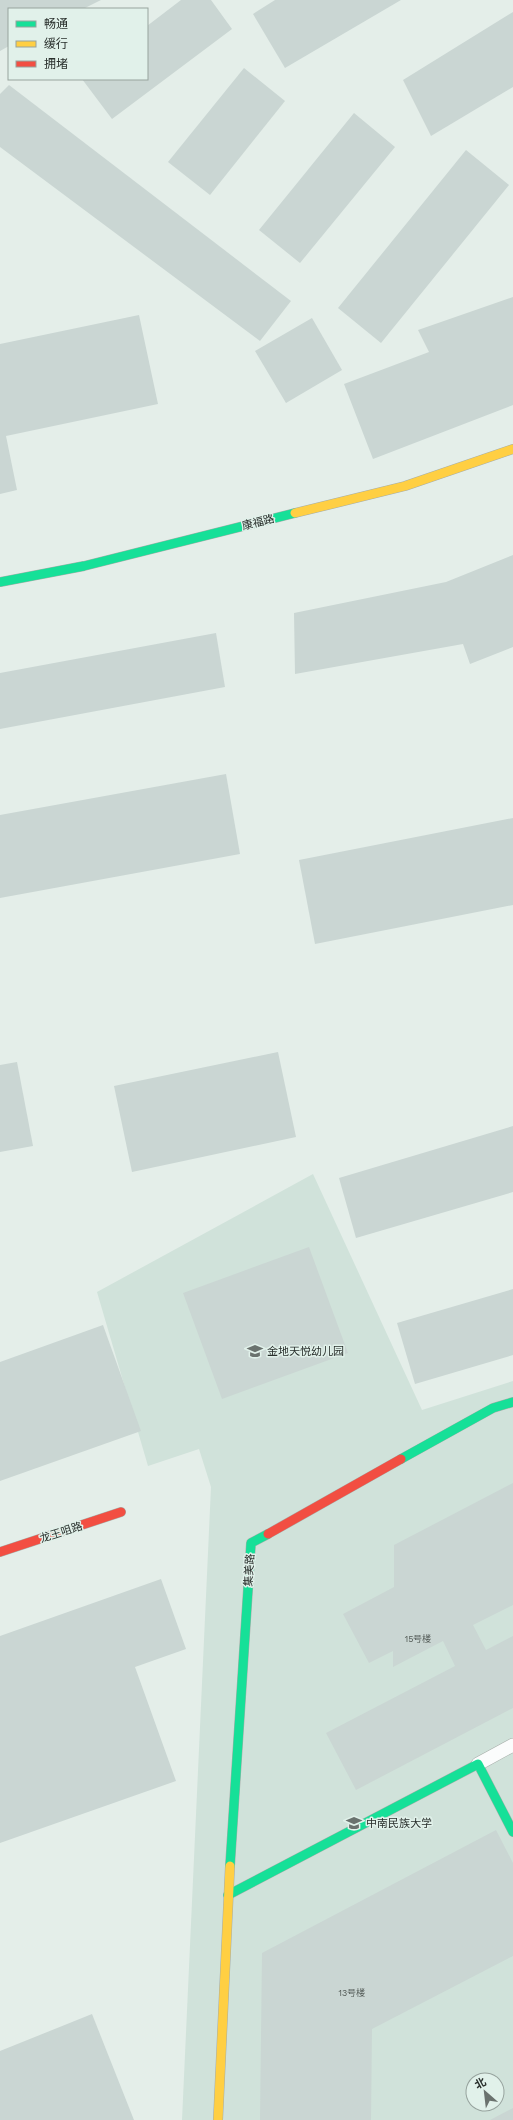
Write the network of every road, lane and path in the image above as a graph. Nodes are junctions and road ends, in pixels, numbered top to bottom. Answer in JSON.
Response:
{"nodes":[{"id":1,"x":513,"y":449,"type":"edge"},
{"id":2,"x":0,"y":582,"type":"edge"},
{"id":3,"x":513,"y":1402,"type":"edge"},
{"id":4,"x":122,"y":1512,"type":"dead end"},
{"id":5,"x":0,"y":1552,"type":"edge"},
{"id":6,"x":513,"y":1746,"type":"edge"},
{"id":7,"x":478,"y":1764,"type":"junction"},
{"id":8,"x":513,"y":1832,"type":"edge"},
{"id":9,"x":228,"y":1895,"type":"junction"},
{"id":10,"x":218,"y":2120,"type":"edge"}],
"edges":[{"from":1,"to":2,"type":"street","name":"康福路"},
{"from":3,"to":9,"type":"street","name":"集美路"},
{"from":4,"to":5,"type":"street","name":"龙王咀路"},
{"from":6,"to":7,"type":"lane"},
{"from":7,"to":8,"type":"street"},
{"from":7,"to":9,"type":"street"},
{"from":9,"to":10,"type":"street"}]}
